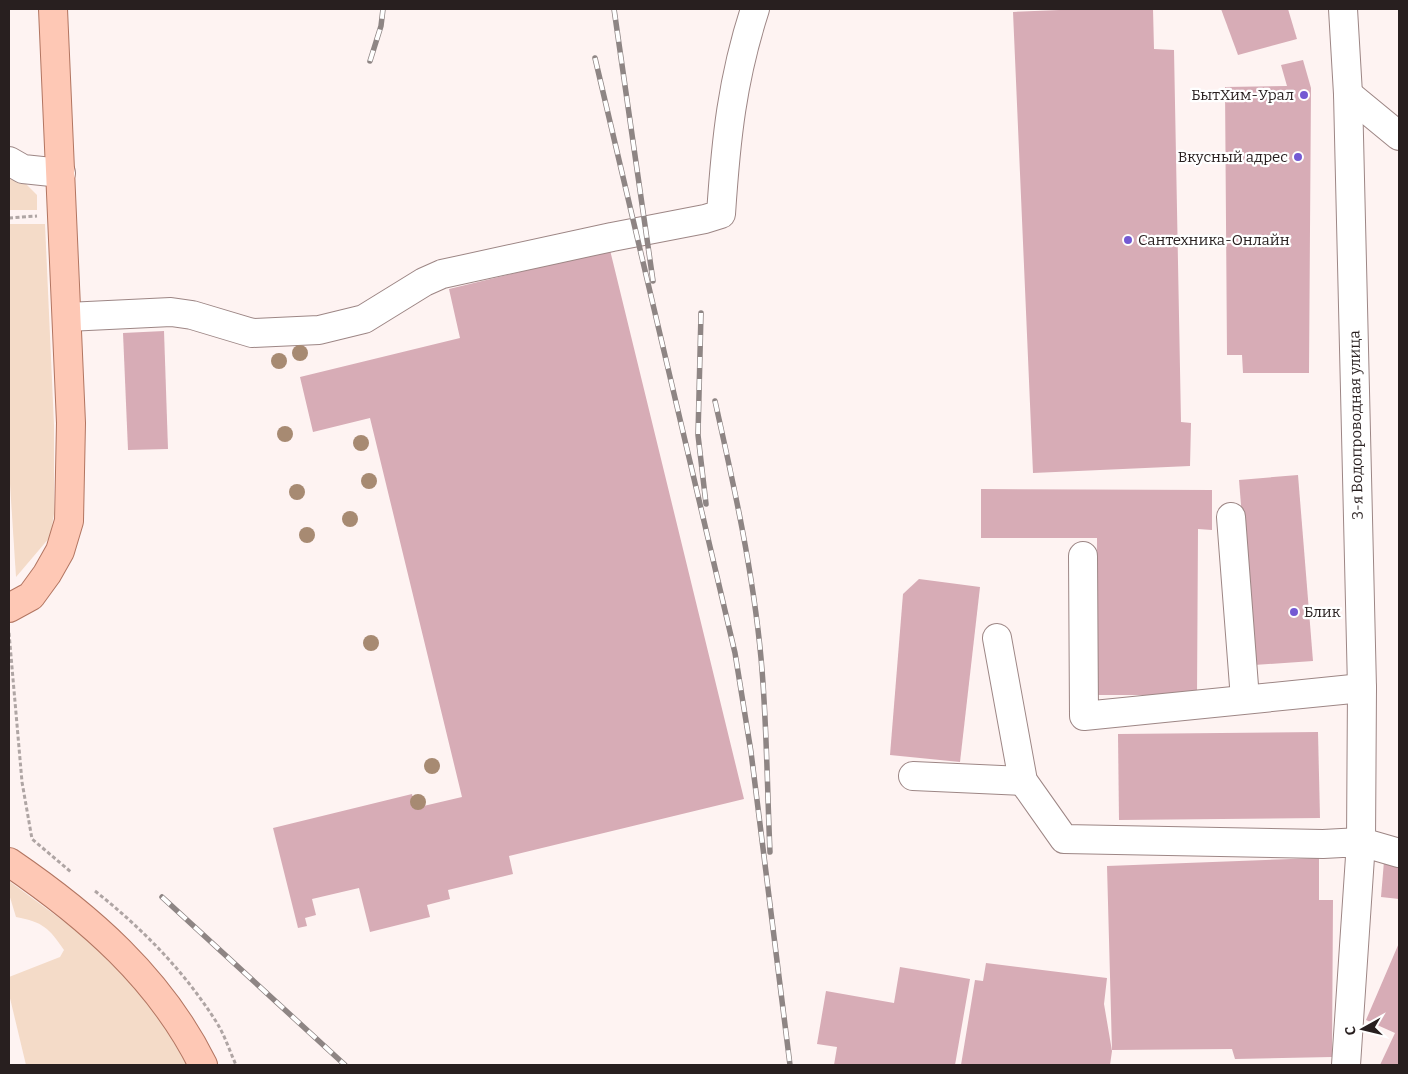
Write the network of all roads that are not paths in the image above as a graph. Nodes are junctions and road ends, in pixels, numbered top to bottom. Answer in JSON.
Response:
{"nodes":[{"id":1,"x":53,"y":9,"type":"edge"},
{"id":2,"x":755,"y":9,"type":"edge"},
{"id":3,"x":1343,"y":9,"type":"edge"},
{"id":4,"x":1348,"y":94,"type":"junction"},
{"id":5,"x":1399,"y":136,"type":"edge"},
{"id":6,"x":9,"y":161,"type":"edge"},
{"id":7,"x":61,"y":173,"type":"junction"},
{"id":8,"x":67,"y":317,"type":"junction"},
{"id":9,"x":1231,"y":517,"type":"dead end"},
{"id":10,"x":1083,"y":556,"type":"dead end"},
{"id":11,"x":9,"y":608,"type":"edge"},
{"id":12,"x":996,"y":638,"type":"dead end"},
{"id":13,"x":1362,"y":688,"type":"junction"},
{"id":14,"x":1245,"y":699,"type":"junction"},
{"id":15,"x":913,"y":776,"type":"dead end"},
{"id":16,"x":1023,"y":781,"type":"junction"},
{"id":17,"x":1362,"y":842,"type":"junction"},
{"id":18,"x":1399,"y":853,"type":"edge"},
{"id":19,"x":9,"y":862,"type":"edge"},
{"id":20,"x":203,"y":1065,"type":"edge"},
{"id":21,"x":1346,"y":1065,"type":"edge"}],
"edges":[{"from":1,"to":7,"type":"main road"},
{"from":2,"to":8,"type":"street"},
{"from":3,"to":4,"type":"street","name":"3-я Водопроводная улица"},
{"from":4,"to":5,"type":"street"},
{"from":4,"to":13,"type":"street","name":"3-я Водопроводная улица"},
{"from":6,"to":7,"type":"street"},
{"from":7,"to":8,"type":"main road"},
{"from":8,"to":11,"type":"main road"},
{"from":9,"to":14,"type":"street"},
{"from":10,"to":14,"type":"street"},
{"from":12,"to":16,"type":"street"},
{"from":13,"to":14,"type":"street"},
{"from":13,"to":17,"type":"street","name":"3-я Водопроводная улица"},
{"from":15,"to":16,"type":"street"},
{"from":16,"to":17,"type":"street"},
{"from":17,"to":18,"type":"street"},
{"from":17,"to":21,"type":"street","name":"3-я Водопроводная улица"},
{"from":19,"to":20,"type":"main road"}]}
